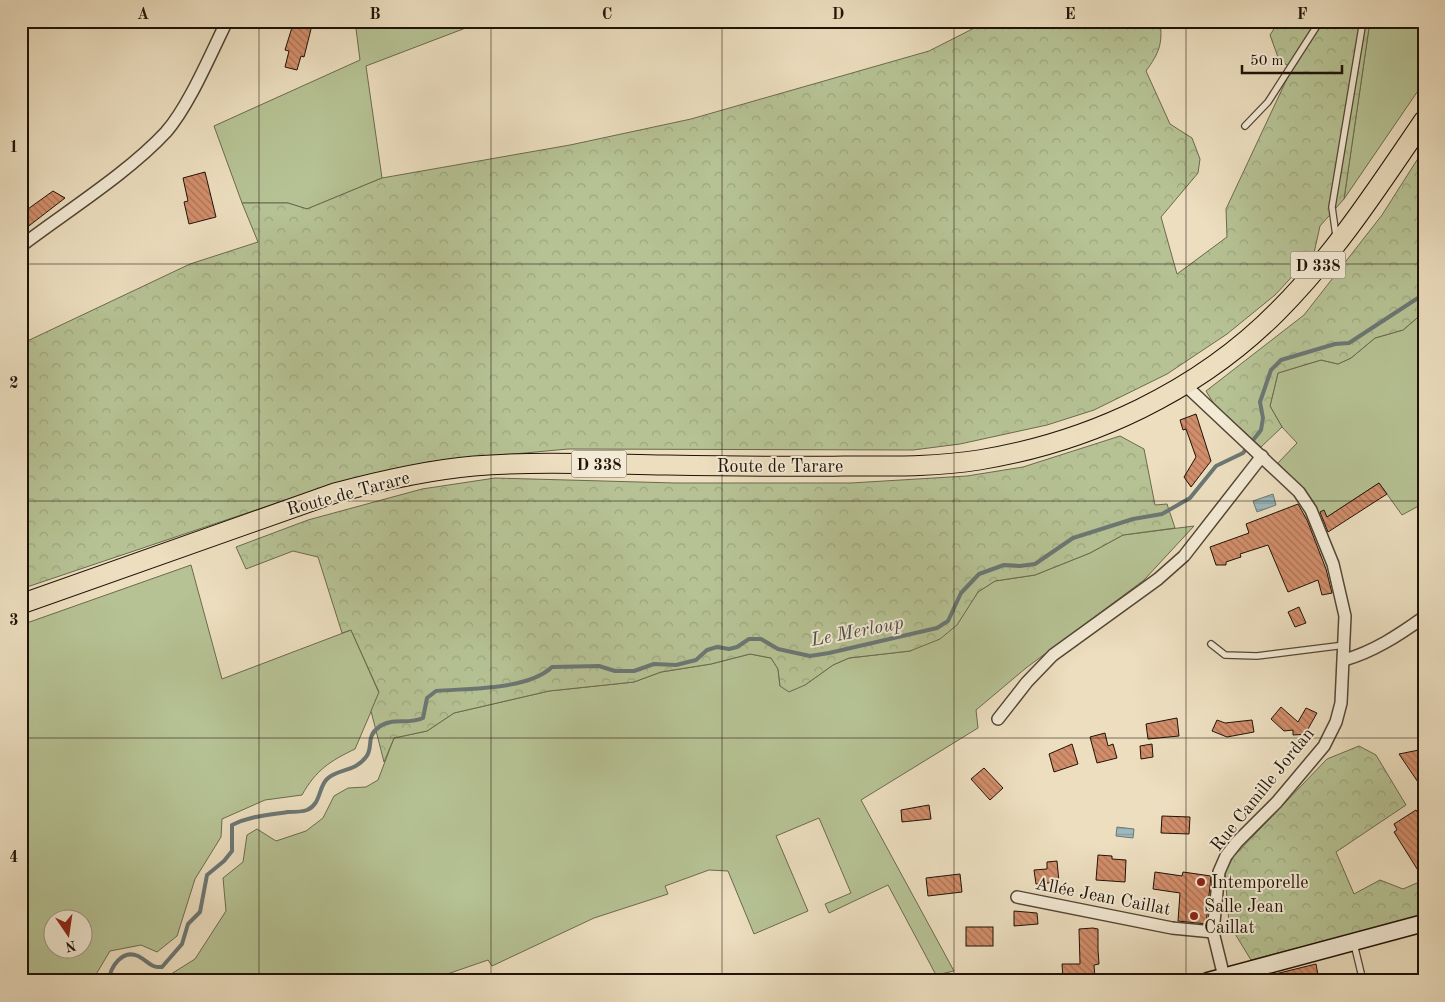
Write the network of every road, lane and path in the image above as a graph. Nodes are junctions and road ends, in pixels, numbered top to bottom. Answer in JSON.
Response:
{"nodes":[{"id":1,"x":227,"y":21,"type":"edge"},
{"id":2,"x":1320,"y":21,"type":"edge"},
{"id":3,"x":1363,"y":21,"type":"edge"},
{"id":4,"x":1424,"y":120,"type":"edge"},
{"id":5,"x":1245,"y":126,"type":"dead end"},
{"id":6,"x":1338,"y":243,"type":"junction"},
{"id":7,"x":21,"y":246,"type":"edge"},
{"id":8,"x":1184,"y":384,"type":"junction"},
{"id":9,"x":1260,"y":454,"type":"junction"},
{"id":10,"x":21,"y":604,"type":"edge"},
{"id":11,"x":1424,"y":617,"type":"edge"},
{"id":12,"x":1212,"y":644,"type":"dead end"},
{"id":13,"x":1345,"y":645,"type":"junction"},
{"id":14,"x":1344,"y":660,"type":"junction"},
{"id":15,"x":998,"y":719,"type":"dead end"},
{"id":16,"x":1017,"y":897,"type":"dead end"},
{"id":17,"x":1424,"y":923,"type":"edge"},
{"id":18,"x":1212,"y":932,"type":"junction"},
{"id":19,"x":1353,"y":942,"type":"junction"},
{"id":20,"x":1225,"y":978,"type":"edge"},
{"id":21,"x":1208,"y":981,"type":"edge"},
{"id":22,"x":1363,"y":981,"type":"edge"}],
"edges":[{"from":1,"to":7,"type":"street"},
{"from":2,"to":5,"type":"lane"},
{"from":3,"to":6,"type":"lane"},
{"from":4,"to":6,"type":"main road","name":"Route de Tarare","number":"D 338"},
{"from":6,"to":8,"type":"main road","name":"Route de Tarare","number":"D 338"},
{"from":8,"to":9,"type":"street","name":"Rue Camille Jordan"},
{"from":8,"to":10,"type":"main road","name":"Route de Tarare","number":"D 338"},
{"from":9,"to":13,"type":"street","name":"Rue Camille Jordan"},
{"from":9,"to":15,"type":"street"},
{"from":11,"to":14,"type":"street"},
{"from":12,"to":13,"type":"lane"},
{"from":13,"to":14,"type":"street","name":"Rue Camille Jordan"},
{"from":14,"to":18,"type":"street","name":"Rue Camille Jordan"},
{"from":16,"to":18,"type":"street","name":"Allée Jean Caillat"},
{"from":17,"to":19,"type":"street"},
{"from":18,"to":20,"type":"street","name":"Rue Camille Jordan"},
{"from":19,"to":20,"type":"street"},
{"from":19,"to":22,"type":"lane"},
{"from":20,"to":21,"type":"street"}]}
